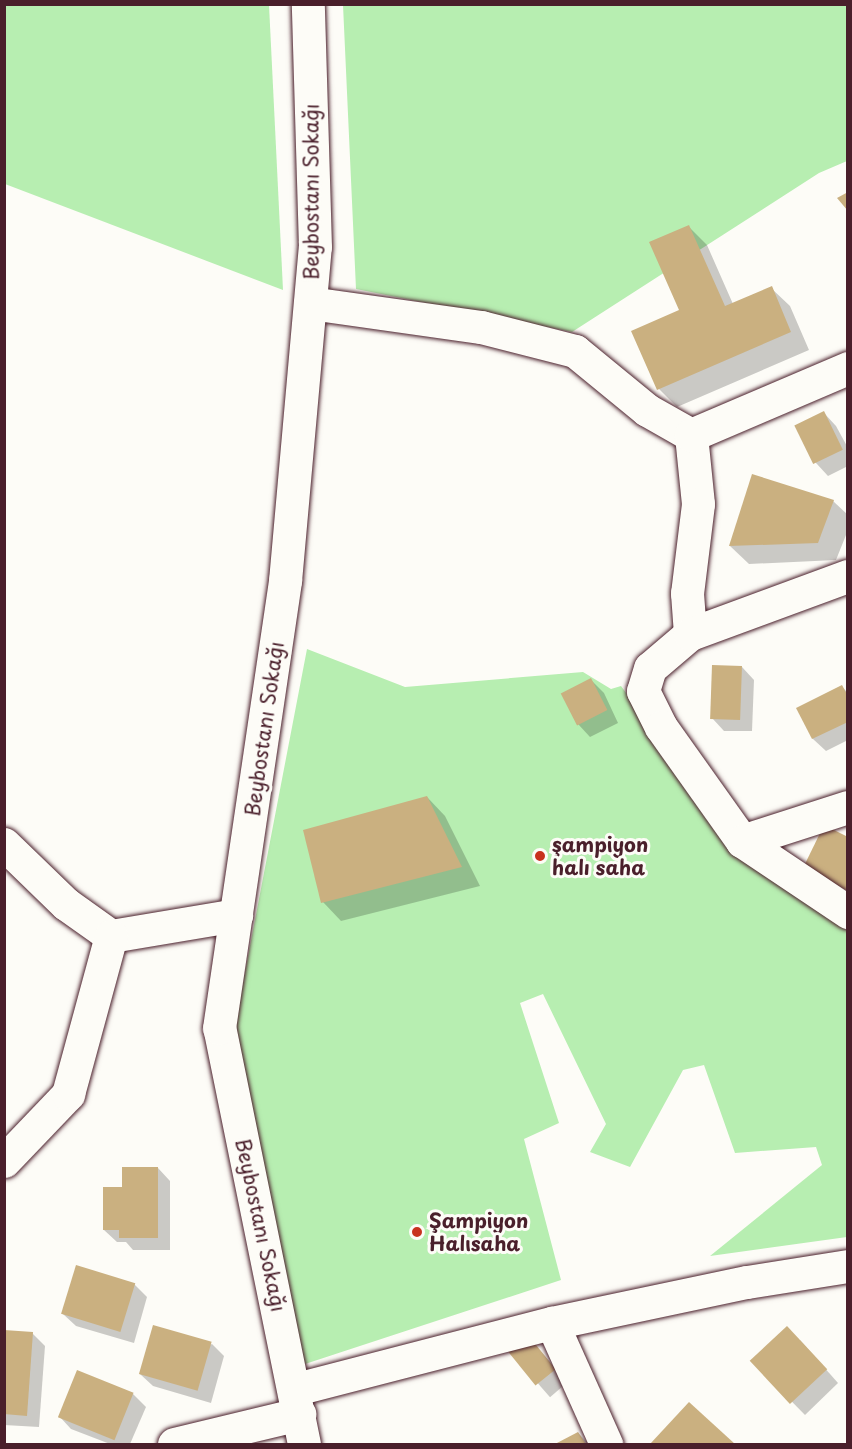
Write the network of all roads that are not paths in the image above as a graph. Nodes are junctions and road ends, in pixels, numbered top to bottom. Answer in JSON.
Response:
{"nodes":[{"id":1,"x":308,"y":4,"type":"edge"},
{"id":2,"x":310,"y":303,"type":"junction"},
{"id":3,"x":848,"y":368,"type":"edge"},
{"id":4,"x":691,"y":435,"type":"junction"},
{"id":5,"x":848,"y":576,"type":"edge"},
{"id":6,"x":690,"y":634,"type":"junction"},
{"id":7,"x":848,"y":807,"type":"edge"},
{"id":8,"x":742,"y":841,"type":"junction"},
{"id":9,"x":4,"y":844,"type":"edge"},
{"id":10,"x":848,"y":912,"type":"edge"},
{"id":11,"x":236,"y":915,"type":"junction"},
{"id":12,"x":111,"y":936,"type":"junction"},
{"id":13,"x":4,"y":1161,"type":"edge"},
{"id":14,"x":848,"y":1266,"type":"edge"},
{"id":15,"x":552,"y":1323,"type":"junction"},
{"id":16,"x":300,"y":1416,"type":"edge"},
{"id":17,"x":174,"y":1444,"type":"edge"},
{"id":18,"x":606,"y":1444,"type":"edge"}],
"edges":[{"from":1,"to":2,"type":"street","name":"Beybostanı Sokağı"},
{"from":2,"to":4,"type":"street"},
{"from":2,"to":11,"type":"street","name":"Beybostanı Sokağı"},
{"from":3,"to":4,"type":"street"},
{"from":4,"to":6,"type":"street"},
{"from":5,"to":6,"type":"street"},
{"from":6,"to":8,"type":"street"},
{"from":7,"to":8,"type":"street"},
{"from":8,"to":10,"type":"street"},
{"from":9,"to":12,"type":"street"},
{"from":11,"to":12,"type":"street"},
{"from":11,"to":16,"type":"street","name":"Beybostanı Sokağı"},
{"from":12,"to":13,"type":"street"},
{"from":14,"to":15,"type":"street"},
{"from":15,"to":16,"type":"street"},
{"from":15,"to":18,"type":"street"},
{"from":16,"to":17,"type":"street"}]}
